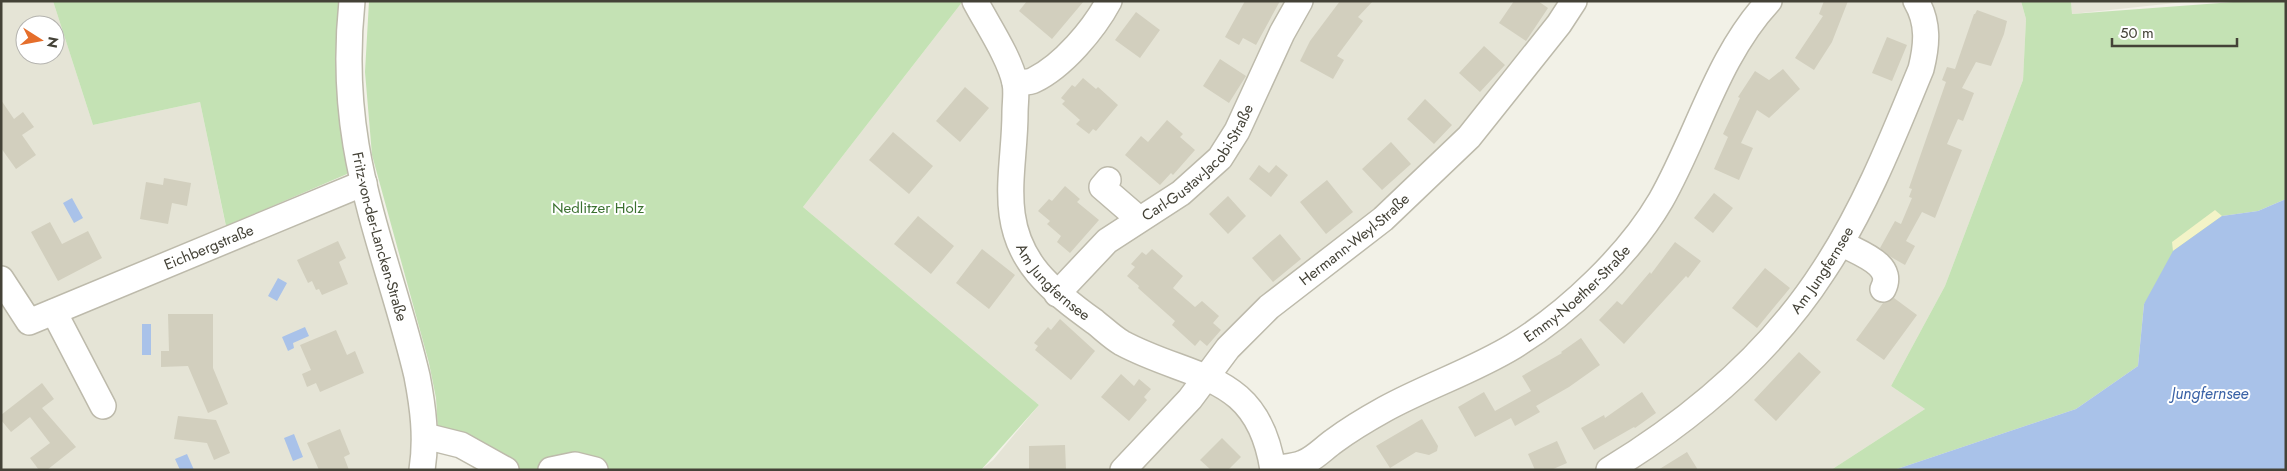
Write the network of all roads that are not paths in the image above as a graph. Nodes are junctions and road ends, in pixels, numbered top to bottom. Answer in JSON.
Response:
{"nodes":[{"id":1,"x":352,"y":1,"type":"edge"},
{"id":2,"x":975,"y":1,"type":"edge"},
{"id":3,"x":1109,"y":1,"type":"edge"},
{"id":4,"x":1300,"y":1,"type":"edge"},
{"id":5,"x":1574,"y":1,"type":"edge"},
{"id":6,"x":1769,"y":1,"type":"edge"},
{"id":7,"x":1916,"y":1,"type":"edge"},
{"id":8,"x":1015,"y":82,"type":"junction"},
{"id":9,"x":1108,"y":180,"type":"dead end"},
{"id":10,"x":364,"y":183,"type":"junction"},
{"id":11,"x":1139,"y":219,"type":"junction"},
{"id":12,"x":1841,"y":243,"type":"junction"},
{"id":13,"x":1,"y":279,"type":"edge"},
{"id":14,"x":1883,"y":289,"type":"dead end"},
{"id":15,"x":1057,"y":294,"type":"junction"},
{"id":16,"x":54,"y":312,"type":"junction"},
{"id":17,"x":1208,"y":376,"type":"junction"},
{"id":18,"x":103,"y":406,"type":"dead end"},
{"id":19,"x":425,"y":436,"type":"junction"},
{"id":20,"x":1273,"y":469,"type":"edge"},
{"id":21,"x":422,"y":470,"type":"edge"},
{"id":22,"x":506,"y":470,"type":"edge"},
{"id":23,"x":552,"y":470,"type":"edge"},
{"id":24,"x":595,"y":470,"type":"edge"},
{"id":25,"x":1123,"y":470,"type":"edge"},
{"id":26,"x":1609,"y":470,"type":"edge"}],
"edges":[{"from":1,"to":10,"type":"street","name":"Fritz-von-der-Lancken-Straße"},
{"from":2,"to":8,"type":"street","name":"Am Jungfernsee"},
{"from":3,"to":8,"type":"street"},
{"from":4,"to":11,"type":"street","name":"Carl-Gustav-Jacobi-Straße"},
{"from":5,"to":17,"type":"street","name":"Hermann-Weyl-Straße"},
{"from":6,"to":20,"type":"street","name":"Emmy-Noether-Straße"},
{"from":7,"to":12,"type":"street","name":"Am Jungfernsee"},
{"from":8,"to":15,"type":"street","name":"Am Jungfernsee"},
{"from":9,"to":11,"type":"street"},
{"from":10,"to":16,"type":"street","name":"Eichbergstraße"},
{"from":10,"to":19,"type":"street","name":"Fritz-von-der-Lancken-Straße"},
{"from":11,"to":15,"type":"street","name":"Carl-Gustav-Jacobi-Straße"},
{"from":12,"to":14,"type":"street"},
{"from":12,"to":26,"type":"street","name":"Am Jungfernsee"},
{"from":13,"to":16,"type":"street","name":"Eichbergstraße"},
{"from":15,"to":17,"type":"street","name":"Am Jungfernsee"},
{"from":16,"to":18,"type":"street"},
{"from":17,"to":20,"type":"street","name":"Am Jungfernsee"},
{"from":17,"to":25,"type":"street","name":"Hermann-Weyl-Straße"},
{"from":19,"to":21,"type":"street","name":"Fritz-von-der-Lancken-Straße"},
{"from":19,"to":22,"type":"street"},
{"from":23,"to":24,"type":"street"}]}
